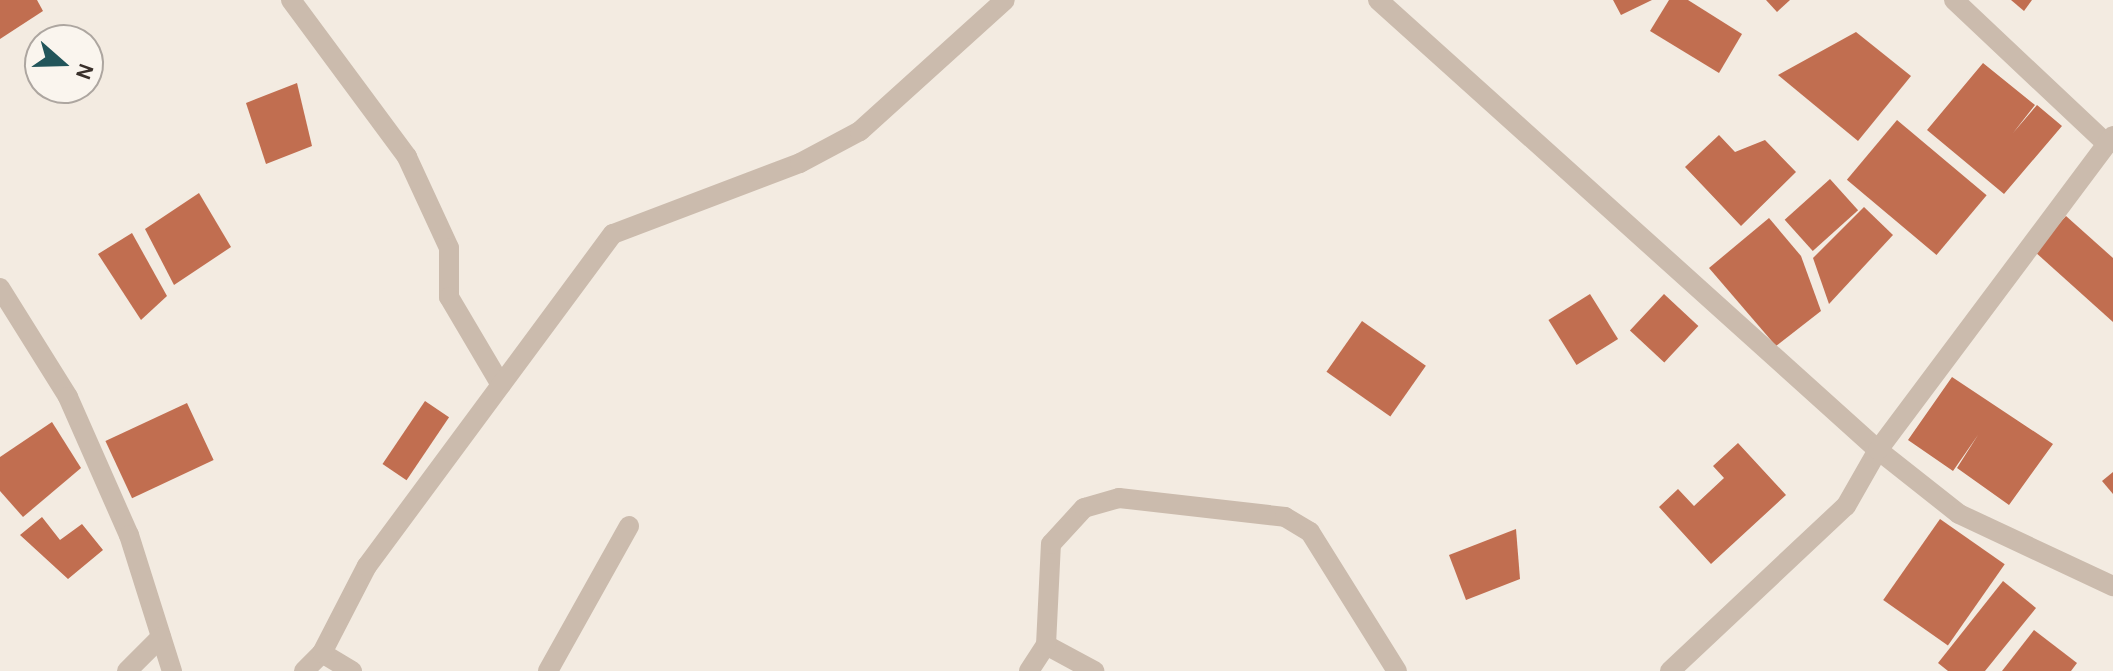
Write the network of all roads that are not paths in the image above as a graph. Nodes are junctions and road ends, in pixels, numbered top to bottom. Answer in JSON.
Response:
{"nodes":[{"id":1,"x":291,"y":0,"type":"edge"},
{"id":2,"x":1005,"y":0,"type":"edge"},
{"id":3,"x":1378,"y":0,"type":"edge"},
{"id":4,"x":1954,"y":0,"type":"edge"},
{"id":5,"x":2110,"y":140,"type":"edge"},
{"id":6,"x":0,"y":288,"type":"edge"},
{"id":7,"x":501,"y":385,"type":"junction"},
{"id":8,"x":1878,"y":450,"type":"junction"},
{"id":9,"x":629,"y":526,"type":"dead end"},
{"id":10,"x":2113,"y":586,"type":"edge"},
{"id":11,"x":161,"y":637,"type":"junction"},
{"id":12,"x":1046,"y":645,"type":"junction"},
{"id":13,"x":322,"y":653,"type":"junction"},
{"id":14,"x":127,"y":671,"type":"edge"},
{"id":15,"x":172,"y":671,"type":"edge"},
{"id":16,"x":304,"y":671,"type":"edge"},
{"id":17,"x":352,"y":671,"type":"edge"},
{"id":18,"x":548,"y":671,"type":"edge"},
{"id":19,"x":1029,"y":671,"type":"edge"},
{"id":20,"x":1094,"y":671,"type":"edge"},
{"id":21,"x":1397,"y":671,"type":"edge"},
{"id":22,"x":1670,"y":671,"type":"edge"}],
"edges":[{"from":1,"to":7,"type":"street"},
{"from":2,"to":7,"type":"street"},
{"from":3,"to":8,"type":"street"},
{"from":4,"to":5,"type":"street"},
{"from":5,"to":8,"type":"street"},
{"from":6,"to":11,"type":"street"},
{"from":7,"to":13,"type":"street"},
{"from":8,"to":10,"type":"street"},
{"from":8,"to":22,"type":"street"},
{"from":9,"to":18,"type":"street"},
{"from":11,"to":14,"type":"street"},
{"from":11,"to":15,"type":"street"},
{"from":12,"to":19,"type":"street"},
{"from":12,"to":20,"type":"street"},
{"from":12,"to":21,"type":"street"},
{"from":13,"to":16,"type":"street"},
{"from":13,"to":17,"type":"street"}]}
